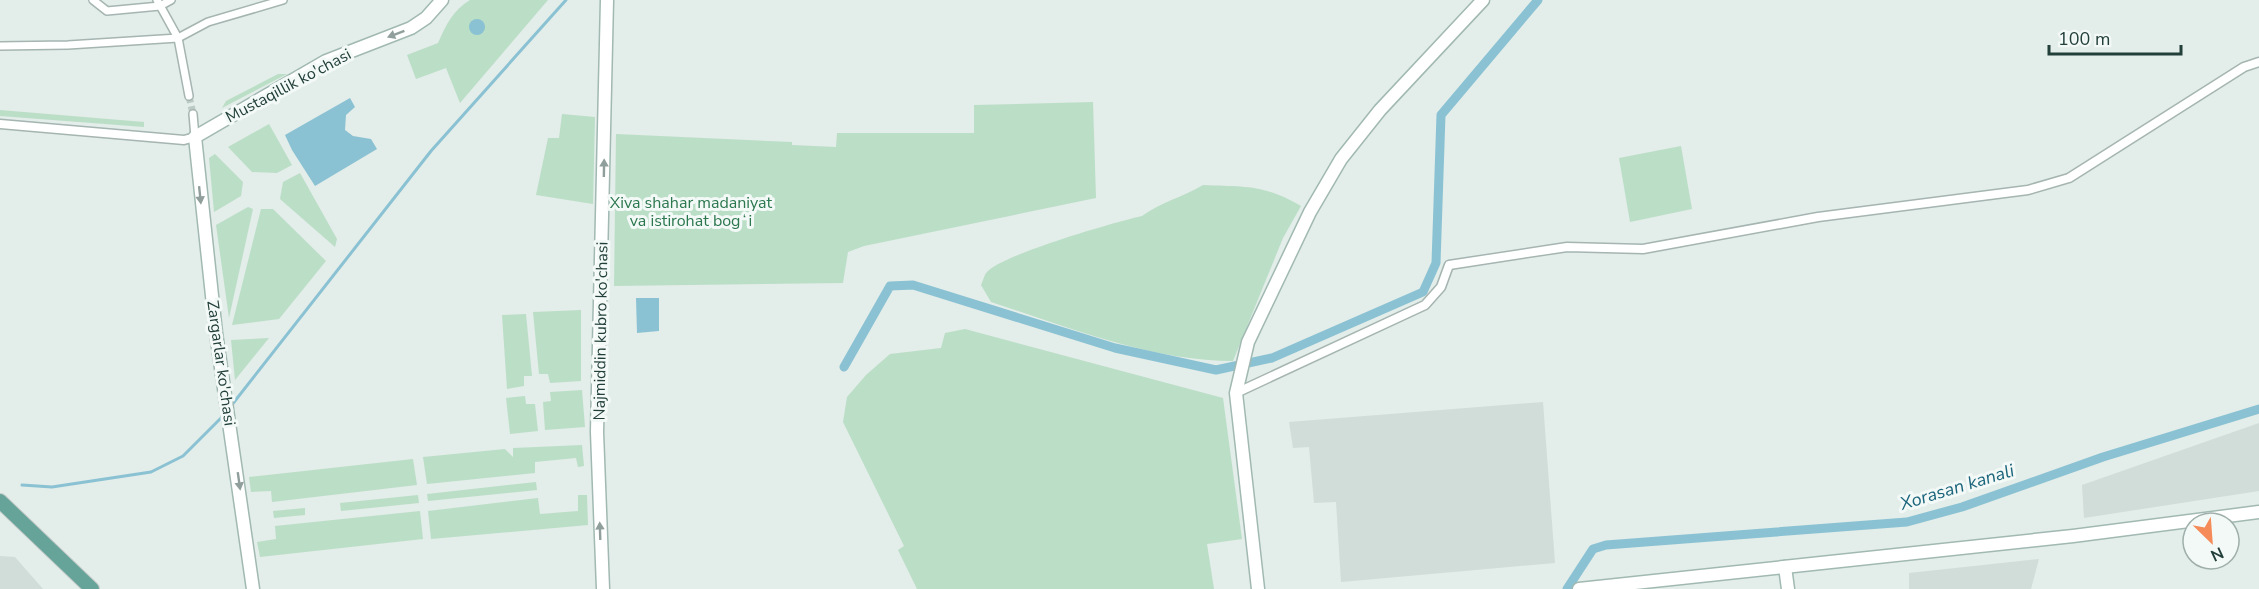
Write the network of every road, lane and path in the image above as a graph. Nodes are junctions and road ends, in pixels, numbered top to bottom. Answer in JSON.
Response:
{"nodes":[{"id":1,"x":93,"y":0,"type":"edge"},
{"id":2,"x":171,"y":0,"type":"edge"},
{"id":3,"x":283,"y":0,"type":"edge"},
{"id":4,"x":442,"y":0,"type":"edge"},
{"id":5,"x":607,"y":0,"type":"edge"},
{"id":6,"x":1483,"y":0,"type":"edge"},
{"id":7,"x":158,"y":3,"type":"edge"},
{"id":8,"x":178,"y":38,"type":"junction"},
{"id":9,"x":0,"y":46,"type":"edge"},
{"id":10,"x":2259,"y":62,"type":"edge"},
{"id":11,"x":189,"y":96,"type":"tunnel mouth"},
{"id":12,"x":193,"y":114,"type":"tunnel mouth"},
{"id":13,"x":0,"y":124,"type":"edge"},
{"id":14,"x":195,"y":137,"type":"junction"},
{"id":15,"x":1236,"y":393,"type":"junction"},
{"id":16,"x":0,"y":501,"type":"edge"},
{"id":17,"x":2259,"y":512,"type":"edge"},
{"id":18,"x":1785,"y":567,"type":"junction"},
{"id":19,"x":1587,"y":588,"type":"edge"},
{"id":20,"x":1602,"y":588,"type":"edge"},
{"id":21,"x":92,"y":589,"type":"edge"},
{"id":22,"x":254,"y":589,"type":"edge"},
{"id":23,"x":603,"y":589,"type":"edge"},
{"id":24,"x":1258,"y":589,"type":"edge"},
{"id":25,"x":1579,"y":589,"type":"edge"},
{"id":26,"x":1788,"y":589,"type":"edge"}],
"edges":[{"from":1,"to":7,"type":"street"},
{"from":2,"to":7,"type":"street"},
{"from":3,"to":8,"type":"street"},
{"from":4,"to":14,"type":"main road","name":"Mustaqillik ko'chasi","one_way":true},
{"from":23,"to":5,"type":"main road","name":"Najmiddin kubro ko'chasi","one_way":true},
{"from":6,"to":15,"type":"main road"},
{"from":7,"to":8,"type":"street"},
{"from":8,"to":9,"type":"street"},
{"from":8,"to":11,"type":"street"},
{"from":10,"to":15,"type":"street"},
{"from":12,"to":14,"type":"street"},
{"from":13,"to":14,"type":"street"},
{"from":14,"to":22,"type":"main road","name":"Zargarlar ko'chasi","one_way":true},
{"from":15,"to":24,"type":"main road"},
{"from":16,"to":21,"type":"main road"},
{"from":17,"to":18,"type":"main road"},
{"from":18,"to":20,"type":"main road"},
{"from":18,"to":26,"type":"main road"},
{"from":19,"to":20,"type":"main road"},
{"from":19,"to":25,"type":"main road"}]}
